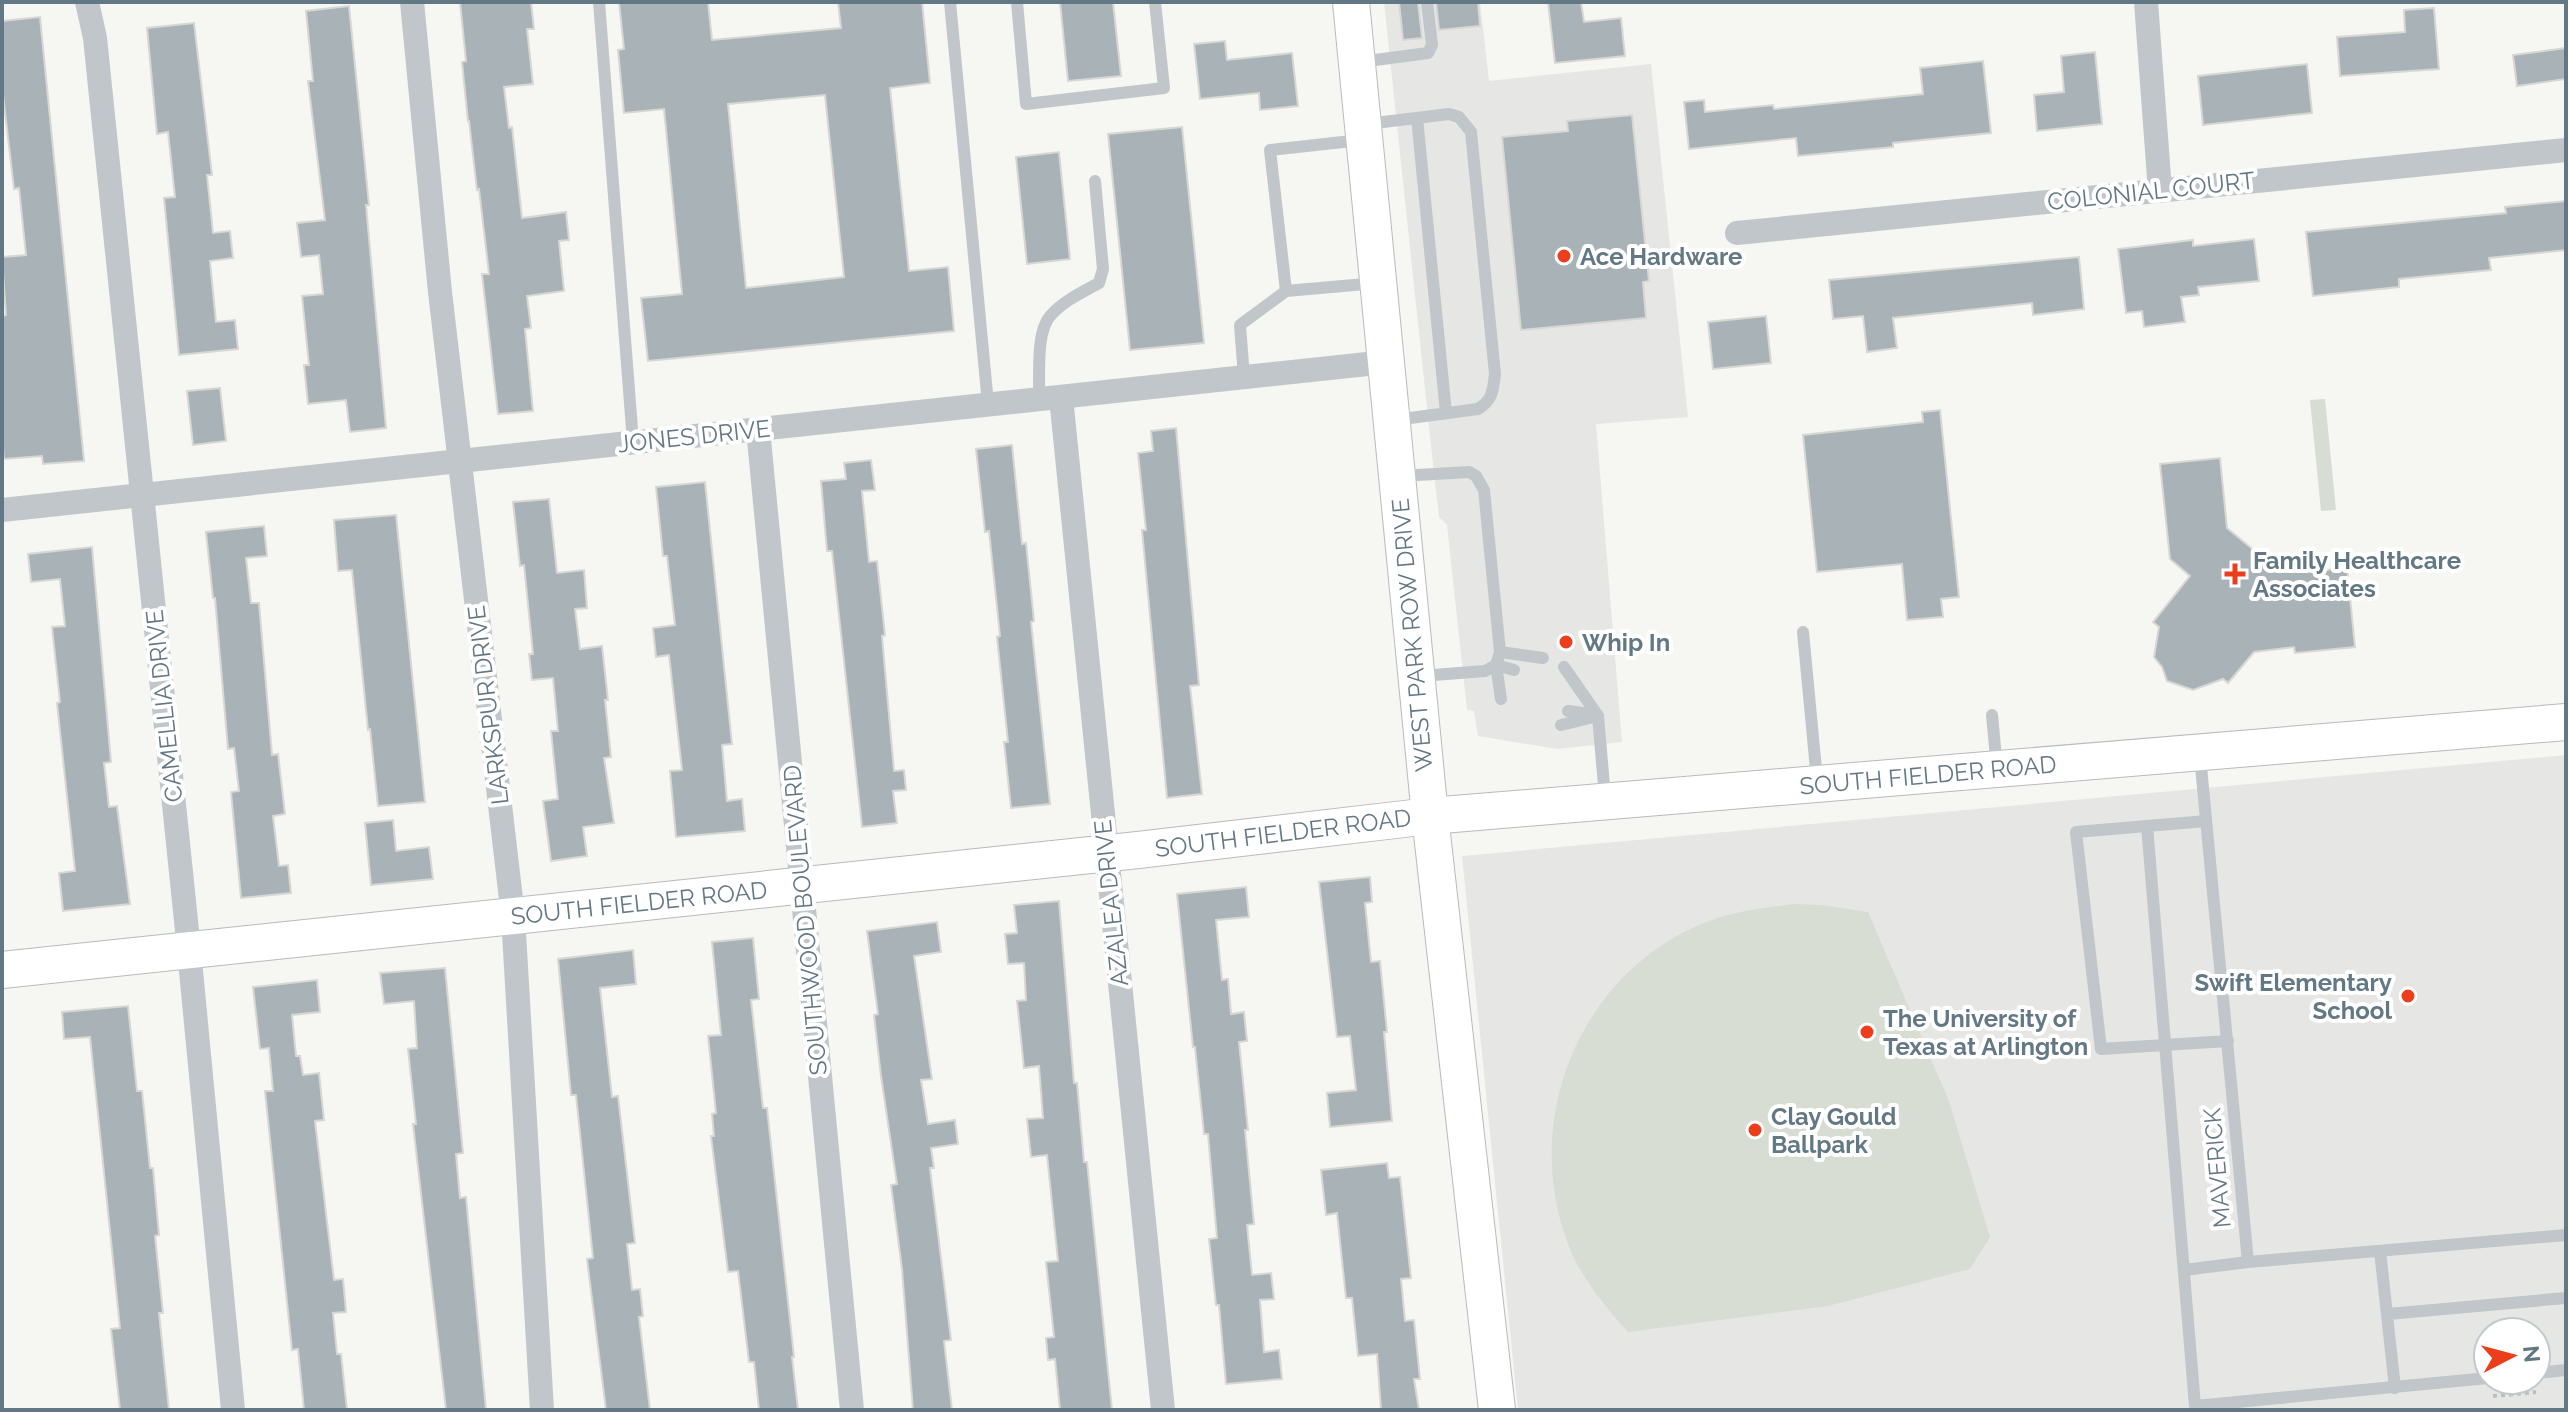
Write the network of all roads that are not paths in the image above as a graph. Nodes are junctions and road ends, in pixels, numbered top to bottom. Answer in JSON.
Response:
{"nodes":[{"id":1,"x":87,"y":2,"type":"edge"},
{"id":2,"x":412,"y":2,"type":"edge"},
{"id":3,"x":599,"y":2,"type":"edge"},
{"id":4,"x":950,"y":2,"type":"edge"},
{"id":5,"x":1017,"y":2,"type":"edge"},
{"id":6,"x":1155,"y":2,"type":"edge"},
{"id":7,"x":1351,"y":2,"type":"edge"},
{"id":8,"x":1427,"y":2,"type":"edge"},
{"id":9,"x":2146,"y":2,"type":"edge"},
{"id":10,"x":1357,"y":62,"type":"junction"},
{"id":11,"x":1417,"y":118,"type":"junction"},
{"id":12,"x":1364,"y":132,"type":"junction"},
{"id":13,"x":2566,"y":150,"type":"edge"},
{"id":14,"x":1095,"y":181,"type":"dead end"},
{"id":15,"x":2160,"y":191,"type":"junction"},
{"id":16,"x":1737,"y":233,"type":"dead end"},
{"id":17,"x":1378,"y":283,"type":"junction"},
{"id":18,"x":1286,"y":291,"type":"junction"},
{"id":19,"x":1386,"y":362,"type":"junction"},
{"id":20,"x":1244,"y":377,"type":"junction"},
{"id":21,"x":1050,"y":398,"type":"junction"},
{"id":22,"x":988,"y":404,"type":"junction"},
{"id":23,"x":1446,"y":413,"type":"junction"},
{"id":24,"x":1392,"y":420,"type":"junction"},
{"id":25,"x":758,"y":429,"type":"junction"},
{"id":26,"x":633,"y":442,"type":"junction"},
{"id":27,"x":460,"y":461,"type":"junction"},
{"id":28,"x":1397,"y":477,"type":"junction"},
{"id":29,"x":142,"y":495,"type":"junction"},
{"id":30,"x":2,"y":510,"type":"edge"},
{"id":31,"x":1803,"y":632,"type":"dead end"},
{"id":32,"x":1500,"y":652,"type":"junction"},
{"id":33,"x":1543,"y":658,"type":"dead end"},
{"id":34,"x":1496,"y":665,"type":"junction"},
{"id":35,"x":1564,"y":667,"type":"dead end"},
{"id":36,"x":1514,"y":670,"type":"dead end"},
{"id":37,"x":1416,"y":676,"type":"junction"},
{"id":38,"x":1509,"y":684,"type":"dead end"},
{"id":39,"x":1574,"y":696,"type":"dead end"},
{"id":40,"x":1501,"y":699,"type":"dead end"},
{"id":41,"x":1568,"y":711,"type":"dead end"},
{"id":42,"x":1992,"y":715,"type":"dead end"},
{"id":43,"x":1598,"y":716,"type":"junction"},
{"id":44,"x":2566,"y":722,"type":"edge"},
{"id":45,"x":1561,"y":725,"type":"dead end"},
{"id":46,"x":2200,"y":753,"type":"junction"},
{"id":47,"x":1997,"y":770,"type":"junction"},
{"id":48,"x":1818,"y":783,"type":"junction"},
{"id":49,"x":1605,"y":802,"type":"junction"},
{"id":50,"x":1430,"y":816,"type":"junction"},
{"id":51,"x":2206,"y":821,"type":"junction"},
{"id":52,"x":2147,"y":826,"type":"junction"},
{"id":53,"x":1106,"y":854,"type":"junction"},
{"id":54,"x":802,"y":886,"type":"junction"},
{"id":55,"x":513,"y":916,"type":"junction"},
{"id":56,"x":189,"y":950,"type":"junction"},
{"id":57,"x":2,"y":970,"type":"edge"},
{"id":58,"x":2228,"y":1041,"type":"junction"},
{"id":59,"x":2165,"y":1045,"type":"junction"},
{"id":60,"x":2566,"y":1235,"type":"edge"},
{"id":61,"x":2380,"y":1251,"type":"junction"},
{"id":62,"x":2248,"y":1262,"type":"junction"},
{"id":63,"x":2184,"y":1270,"type":"junction"},
{"id":64,"x":2566,"y":1298,"type":"edge"},
{"id":65,"x":2388,"y":1314,"type":"junction"},
{"id":66,"x":2472,"y":1380,"type":"edge"},
{"id":67,"x":2395,"y":1388,"type":"junction"},
{"id":68,"x":233,"y":1410,"type":"edge"},
{"id":69,"x":542,"y":1410,"type":"edge"},
{"id":70,"x":852,"y":1410,"type":"edge"},
{"id":71,"x":1163,"y":1410,"type":"edge"},
{"id":72,"x":1497,"y":1410,"type":"edge"}],
"edges":[{"from":1,"to":29,"type":"street","name":"CAMELLIA DRIVE"},
{"from":2,"to":27,"type":"street","name":"LARKSPUR DRIVE"},
{"from":3,"to":26,"type":"lane"},
{"from":4,"to":22,"type":"lane"},
{"from":5,"to":6,"type":"lane"},
{"from":7,"to":10,"type":"main road","name":"WEST PARK ROW DRIVE"},
{"from":8,"to":10,"type":"lane"},
{"from":9,"to":15,"type":"street"},
{"from":10,"to":12,"type":"main road","name":"WEST PARK ROW DRIVE"},
{"from":11,"to":12,"type":"lane"},
{"from":11,"to":23,"type":"lane"},
{"from":11,"to":23,"type":"lane"},
{"from":12,"to":17,"type":"main road","name":"WEST PARK ROW DRIVE"},
{"from":12,"to":18,"type":"lane"},
{"from":13,"to":15,"type":"street","name":"COLONIAL COURT"},
{"from":14,"to":21,"type":"lane"},
{"from":15,"to":16,"type":"street","name":"COLONIAL COURT"},
{"from":17,"to":18,"type":"lane"},
{"from":17,"to":19,"type":"main road","name":"WEST PARK ROW DRIVE"},
{"from":18,"to":20,"type":"lane"},
{"from":19,"to":20,"type":"street","name":"JONES DRIVE"},
{"from":19,"to":24,"type":"main road","name":"WEST PARK ROW DRIVE"},
{"from":20,"to":21,"type":"street","name":"JONES DRIVE"},
{"from":21,"to":22,"type":"street","name":"JONES DRIVE"},
{"from":21,"to":53,"type":"street","name":"AZALEA DRIVE"},
{"from":22,"to":25,"type":"street","name":"JONES DRIVE"},
{"from":23,"to":24,"type":"lane"},
{"from":24,"to":28,"type":"main road","name":"WEST PARK ROW DRIVE"},
{"from":25,"to":26,"type":"street","name":"JONES DRIVE"},
{"from":25,"to":54,"type":"street","name":"SOUTHWOOD BOULEVARD"},
{"from":26,"to":27,"type":"street","name":"JONES DRIVE"},
{"from":27,"to":29,"type":"street","name":"JONES DRIVE"},
{"from":27,"to":55,"type":"street","name":"LARKSPUR DRIVE"},
{"from":28,"to":32,"type":"lane"},
{"from":28,"to":37,"type":"main road","name":"WEST PARK ROW DRIVE"},
{"from":29,"to":30,"type":"street","name":"JONES DRIVE"},
{"from":29,"to":56,"type":"street","name":"CAMELLIA DRIVE"},
{"from":31,"to":48,"type":"lane"},
{"from":32,"to":33,"type":"lane"},
{"from":32,"to":34,"type":"lane"},
{"from":34,"to":36,"type":"lane"},
{"from":34,"to":37,"type":"lane"},
{"from":34,"to":38,"type":"lane"},
{"from":34,"to":40,"type":"lane"},
{"from":35,"to":43,"type":"lane"},
{"from":37,"to":50,"type":"main road","name":"WEST PARK ROW DRIVE"},
{"from":39,"to":43,"type":"lane"},
{"from":41,"to":43,"type":"lane"},
{"from":42,"to":47,"type":"lane"},
{"from":43,"to":45,"type":"lane"},
{"from":43,"to":49,"type":"lane"},
{"from":44,"to":46,"type":"main road","name":"SOUTH FIELDER ROAD"},
{"from":46,"to":47,"type":"main road","name":"SOUTH FIELDER ROAD"},
{"from":46,"to":51,"type":"lane","name":"MAVERICK"},
{"from":47,"to":48,"type":"main road","name":"SOUTH FIELDER ROAD"},
{"from":48,"to":49,"type":"main road","name":"SOUTH FIELDER ROAD"},
{"from":49,"to":50,"type":"main road","name":"SOUTH FIELDER ROAD"},
{"from":50,"to":53,"type":"main road","name":"SOUTH FIELDER ROAD"},
{"from":50,"to":72,"type":"main road","name":"WEST PARK ROW DRIVE"},
{"from":51,"to":52,"type":"lane"},
{"from":51,"to":58,"type":"lane","name":"MAVERICK"},
{"from":52,"to":59,"type":"lane"},
{"from":52,"to":59,"type":"lane"},
{"from":53,"to":54,"type":"main road","name":"SOUTH FIELDER ROAD"},
{"from":53,"to":71,"type":"street","name":"AZALEA DRIVE"},
{"from":54,"to":55,"type":"main road","name":"SOUTH FIELDER ROAD"},
{"from":54,"to":70,"type":"street","name":"SOUTHWOOD BOULEVARD"},
{"from":55,"to":56,"type":"main road","name":"SOUTH FIELDER ROAD"},
{"from":55,"to":69,"type":"street","name":"LARKSPUR DRIVE"},
{"from":56,"to":57,"type":"main road","name":"SOUTH FIELDER ROAD"},
{"from":56,"to":68,"type":"street","name":"CAMELLIA DRIVE"},
{"from":58,"to":59,"type":"lane"},
{"from":58,"to":62,"type":"lane","name":"MAVERICK"},
{"from":59,"to":63,"type":"lane"},
{"from":60,"to":61,"type":"lane"},
{"from":61,"to":62,"type":"lane"},
{"from":61,"to":65,"type":"lane"},
{"from":62,"to":63,"type":"lane"},
{"from":63,"to":67,"type":"lane"},
{"from":64,"to":65,"type":"lane"},
{"from":65,"to":67,"type":"lane"},
{"from":66,"to":67,"type":"lane"}]}
